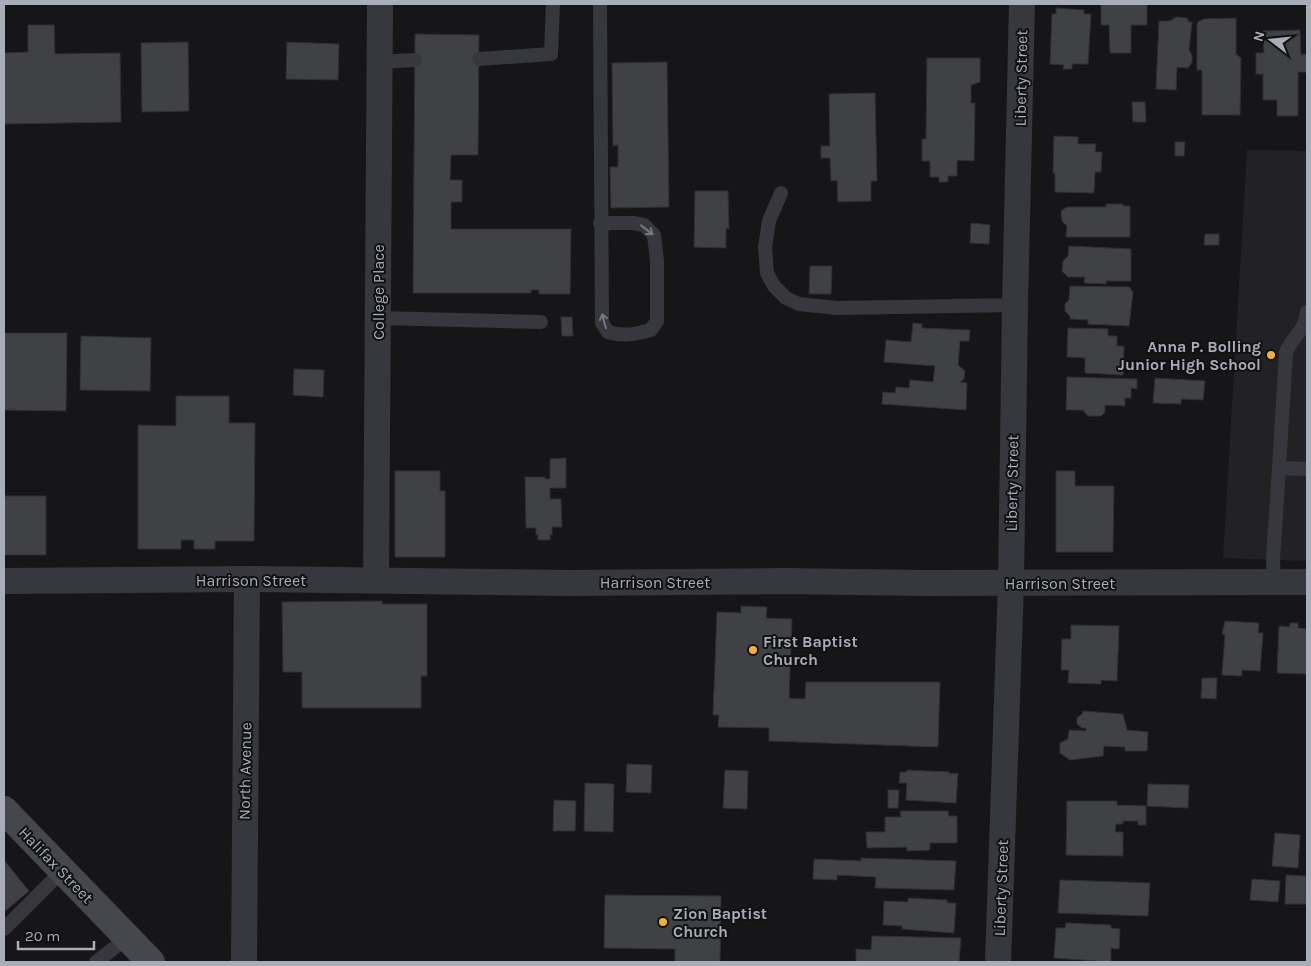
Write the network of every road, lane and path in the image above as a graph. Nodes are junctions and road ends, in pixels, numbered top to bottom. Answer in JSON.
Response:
{"nodes":[{"id":1,"x":380,"y":4,"type":"edge"},
{"id":2,"x":554,"y":4,"type":"edge"},
{"id":3,"x":600,"y":4,"type":"edge"},
{"id":4,"x":1022,"y":4,"type":"edge"},
{"id":5,"x":479,"y":59,"type":"dead end"},
{"id":6,"x":415,"y":60,"type":"dead end"},
{"id":7,"x":380,"y":62,"type":"junction"},
{"id":8,"x":781,"y":193,"type":"dead end"},
{"id":9,"x":600,"y":223,"type":"junction"},
{"id":10,"x":1015,"y":305,"type":"junction"},
{"id":11,"x":1307,"y":312,"type":"edge"},
{"id":12,"x":378,"y":318,"type":"junction"},
{"id":13,"x":541,"y":322,"type":"dead end"},
{"id":14,"x":1279,"y":468,"type":"junction"},
{"id":15,"x":1307,"y":469,"type":"edge"},
{"id":16,"x":247,"y":580,"type":"junction"},
{"id":17,"x":376,"y":580,"type":"junction"},
{"id":18,"x":4,"y":581,"type":"edge"},
{"id":19,"x":1274,"y":582,"type":"junction"},
{"id":20,"x":1307,"y":582,"type":"edge"},
{"id":21,"x":1011,"y":583,"type":"junction"},
{"id":22,"x":4,"y":810,"type":"edge"},
{"id":23,"x":62,"y":871,"type":"junction"},
{"id":24,"x":4,"y":929,"type":"edge"},
{"id":25,"x":127,"y":938,"type":"junction"},
{"id":26,"x":96,"y":962,"type":"edge"},
{"id":27,"x":151,"y":962,"type":"edge"},
{"id":28,"x":244,"y":962,"type":"edge"},
{"id":29,"x":998,"y":962,"type":"edge"}],
"edges":[{"from":1,"to":7,"type":"street","name":"College Place"},
{"from":2,"to":5,"type":"lane"},
{"from":3,"to":9,"type":"lane"},
{"from":4,"to":10,"type":"street","name":"Liberty Street"},
{"from":6,"to":7,"type":"lane"},
{"from":7,"to":12,"type":"street","name":"College Place"},
{"from":8,"to":10,"type":"lane"},
{"from":9,"to":9,"type":"lane","one_way":true},
{"from":10,"to":21,"type":"street","name":"Liberty Street"},
{"from":11,"to":14,"type":"lane"},
{"from":12,"to":13,"type":"lane"},
{"from":12,"to":17,"type":"street","name":"College Place"},
{"from":14,"to":15,"type":"lane"},
{"from":14,"to":19,"type":"lane"},
{"from":16,"to":17,"type":"street","name":"Harrison Street"},
{"from":16,"to":18,"type":"street","name":"Harrison Street"},
{"from":16,"to":28,"type":"street","name":"North Avenue"},
{"from":17,"to":21,"type":"street","name":"Harrison Street"},
{"from":19,"to":20,"type":"street","name":"Harrison Street"},
{"from":19,"to":21,"type":"street","name":"Harrison Street"},
{"from":21,"to":29,"type":"street","name":"Liberty Street"},
{"from":22,"to":23,"type":"main road","name":"Halifax Street"},
{"from":23,"to":24,"type":"lane"},
{"from":23,"to":25,"type":"main road","name":"Halifax Street"},
{"from":25,"to":26,"type":"lane"},
{"from":25,"to":27,"type":"main road","name":"Halifax Street"}]}
